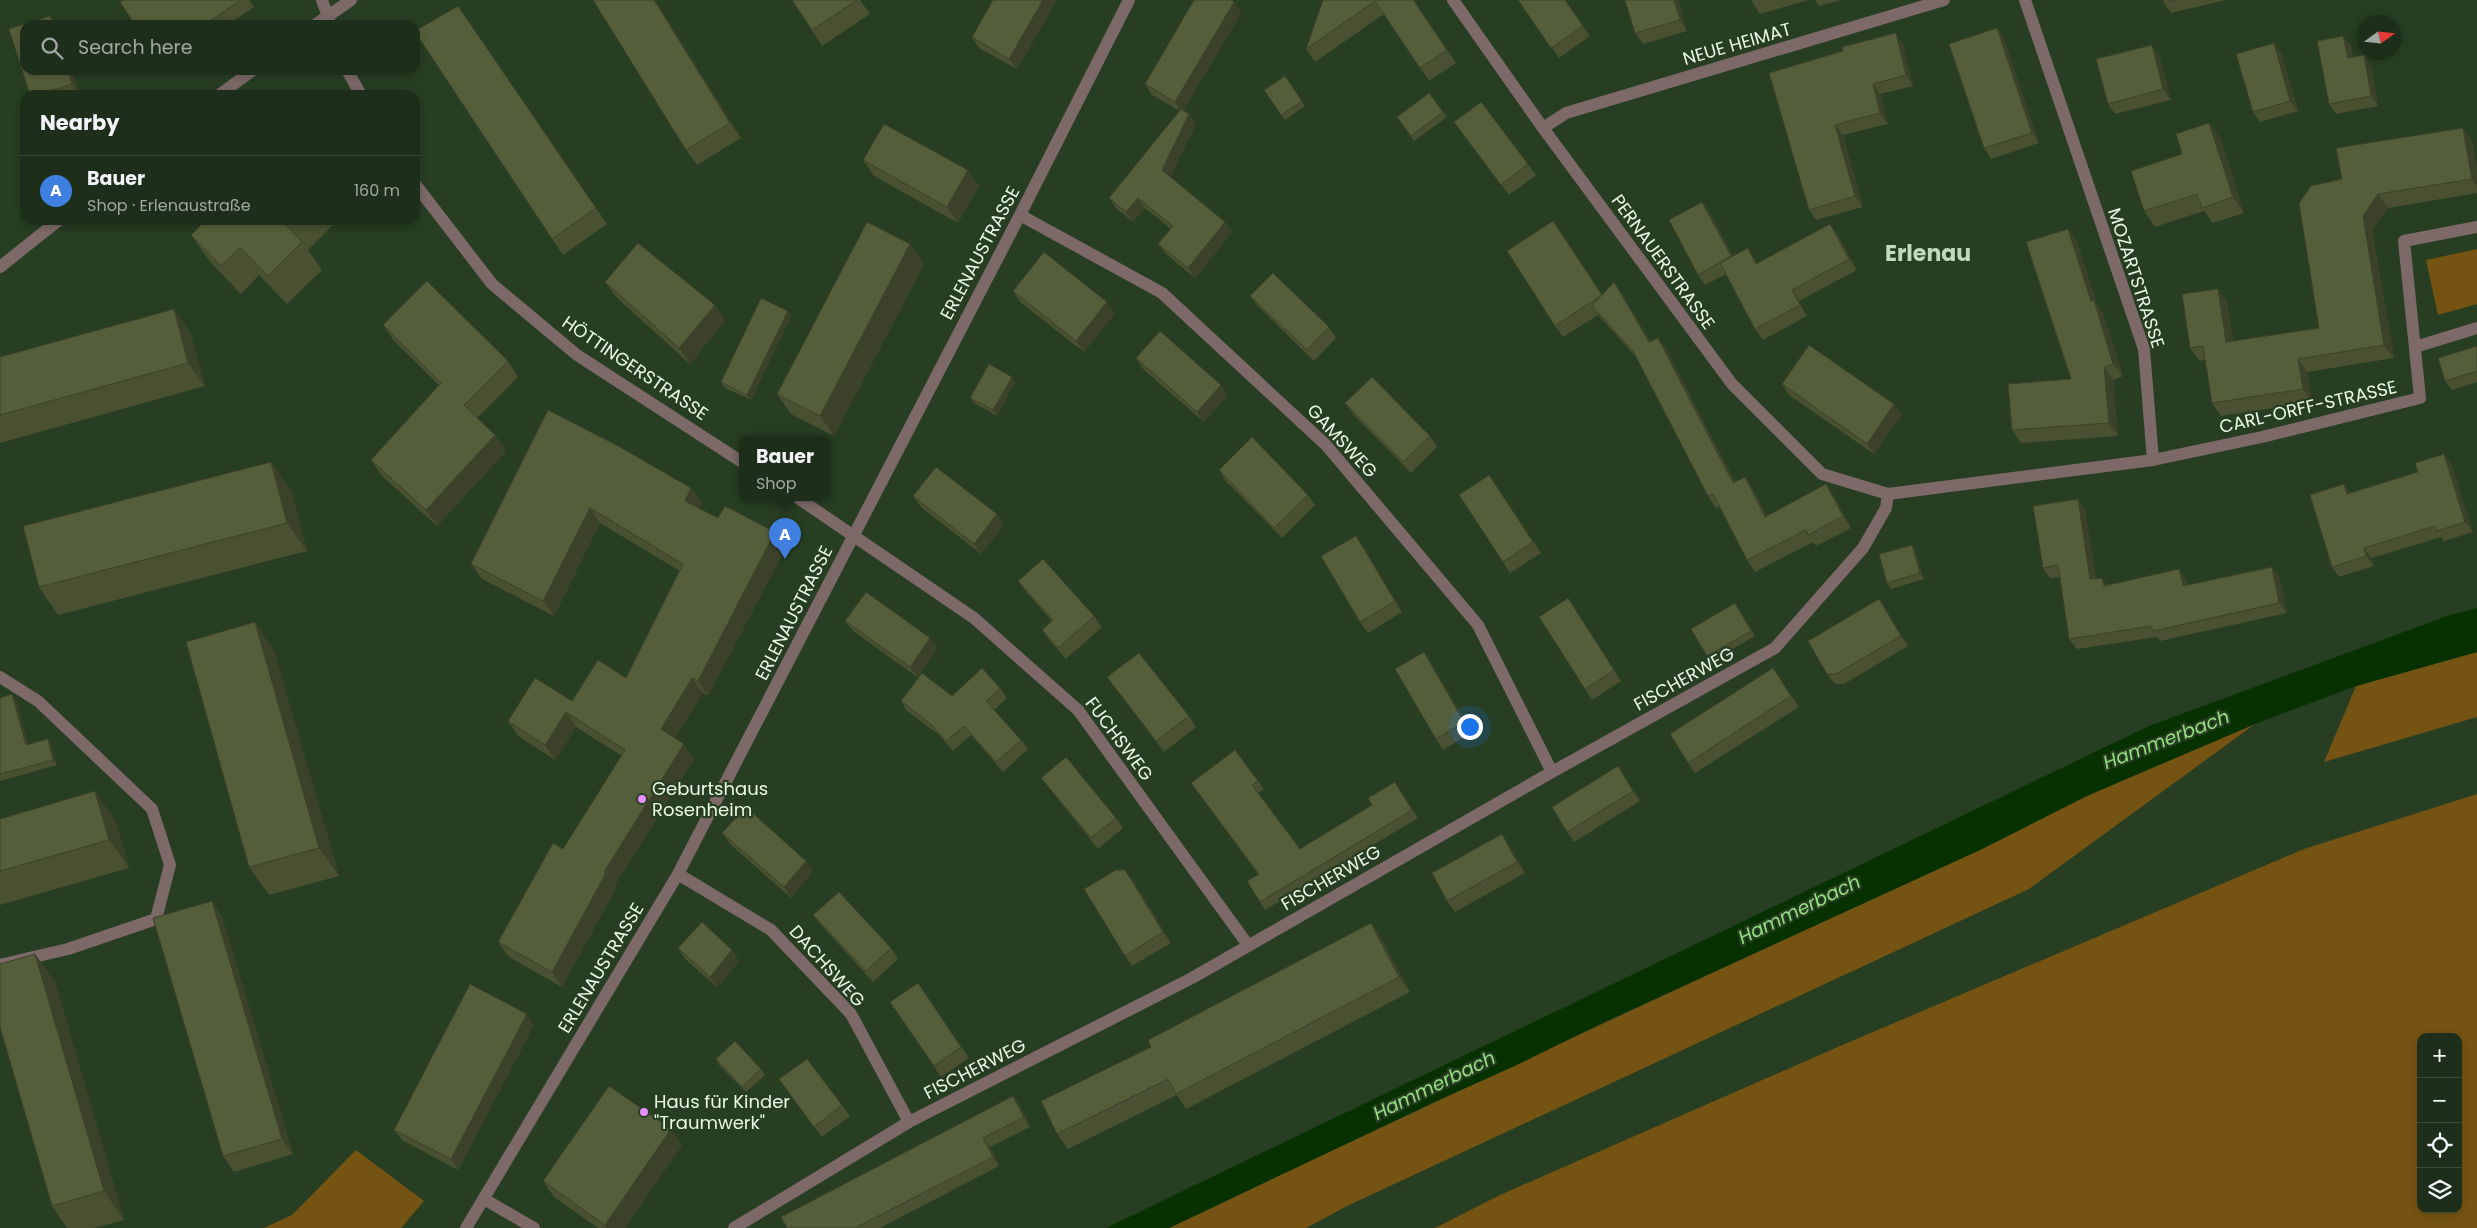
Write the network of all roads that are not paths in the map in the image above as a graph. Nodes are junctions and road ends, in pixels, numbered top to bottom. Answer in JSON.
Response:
{"nodes":[{"id":1,"x":322,"y":0,"type":"edge"},
{"id":2,"x":351,"y":0,"type":"edge"},
{"id":3,"x":1129,"y":0,"type":"edge"},
{"id":4,"x":1453,"y":0,"type":"edge"},
{"id":5,"x":1944,"y":0,"type":"edge"},
{"id":6,"x":2025,"y":0,"type":"edge"},
{"id":7,"x":330,"y":20,"type":"edge"},
{"id":8,"x":246,"y":75,"type":"edge"},
{"id":9,"x":350,"y":75,"type":"edge"},
{"id":10,"x":226,"y":90,"type":"edge"},
{"id":11,"x":358,"y":90,"type":"edge"},
{"id":12,"x":1543,"y":128,"type":"junction"},
{"id":13,"x":420,"y":190,"type":"edge"},
{"id":14,"x":1020,"y":215,"type":"junction"},
{"id":15,"x":53,"y":225,"type":"edge"},
{"id":16,"x":2477,"y":228,"type":"edge"},
{"id":17,"x":0,"y":267,"type":"edge"},
{"id":18,"x":2477,"y":328,"type":"edge"},
{"id":19,"x":2415,"y":347,"type":"junction"},
{"id":20,"x":739,"y":460,"type":"edge"},
{"id":21,"x":2153,"y":460,"type":"junction"},
{"id":22,"x":1888,"y":494,"type":"junction"},
{"id":23,"x":803,"y":501,"type":"edge"},
{"id":24,"x":854,"y":535,"type":"junction"},
{"id":25,"x":0,"y":677,"type":"edge"},
{"id":26,"x":1552,"y":772,"type":"junction"},
{"id":27,"x":678,"y":874,"type":"junction"},
{"id":28,"x":1248,"y":945,"type":"junction"},
{"id":29,"x":0,"y":965,"type":"edge"},
{"id":30,"x":908,"y":1122,"type":"junction"},
{"id":31,"x":484,"y":1199,"type":"junction"},
{"id":32,"x":466,"y":1228,"type":"edge"},
{"id":33,"x":534,"y":1228,"type":"edge"},
{"id":34,"x":734,"y":1228,"type":"edge"}],
"edges":[{"from":1,"to":7,"type":"street"},
{"from":2,"to":7,"type":"street"},
{"from":3,"to":14,"type":"street","name":"ERLENAUSTRASSE"},
{"from":4,"to":12,"type":"street","name":"PERNAUERSTRASSE"},
{"from":5,"to":12,"type":"street","name":"NEUE HEIMAT"},
{"from":6,"to":21,"type":"street","name":"MOZARTSTRASSE"},
{"from":8,"to":10,"type":"street"},
{"from":9,"to":11,"type":"street"},
{"from":12,"to":22,"type":"street","name":"PERNAUERSTRASSE"},
{"from":13,"to":20,"type":"street","name":"HÖTTINGERSTRASSE"},
{"from":14,"to":24,"type":"street","name":"ERLENAUSTRASSE"},
{"from":14,"to":26,"type":"street","name":"GAMSWEG"},
{"from":15,"to":17,"type":"street"},
{"from":16,"to":19,"type":"street","name":"CARL-ORFF-STRASSE"},
{"from":18,"to":19,"type":"street"},
{"from":19,"to":21,"type":"street","name":"CARL-ORFF-STRASSE"},
{"from":21,"to":22,"type":"street"},
{"from":22,"to":26,"type":"street","name":"FISCHERWEG"},
{"from":23,"to":24,"type":"street"},
{"from":24,"to":27,"type":"street","name":"ERLENAUSTRASSE"},
{"from":24,"to":28,"type":"street","name":"FUCHSWEG"},
{"from":25,"to":29,"type":"street"},
{"from":26,"to":28,"type":"street","name":"FISCHERWEG"},
{"from":27,"to":30,"type":"street","name":"DACHSWEG"},
{"from":27,"to":31,"type":"street","name":"ERLENAUSTRASSE"},
{"from":28,"to":30,"type":"street","name":"FISCHERWEG"},
{"from":30,"to":34,"type":"street","name":"FISCHERWEG"},
{"from":31,"to":32,"type":"street","name":"ERLENAUSTRASSE"},
{"from":31,"to":33,"type":"street"}]}
